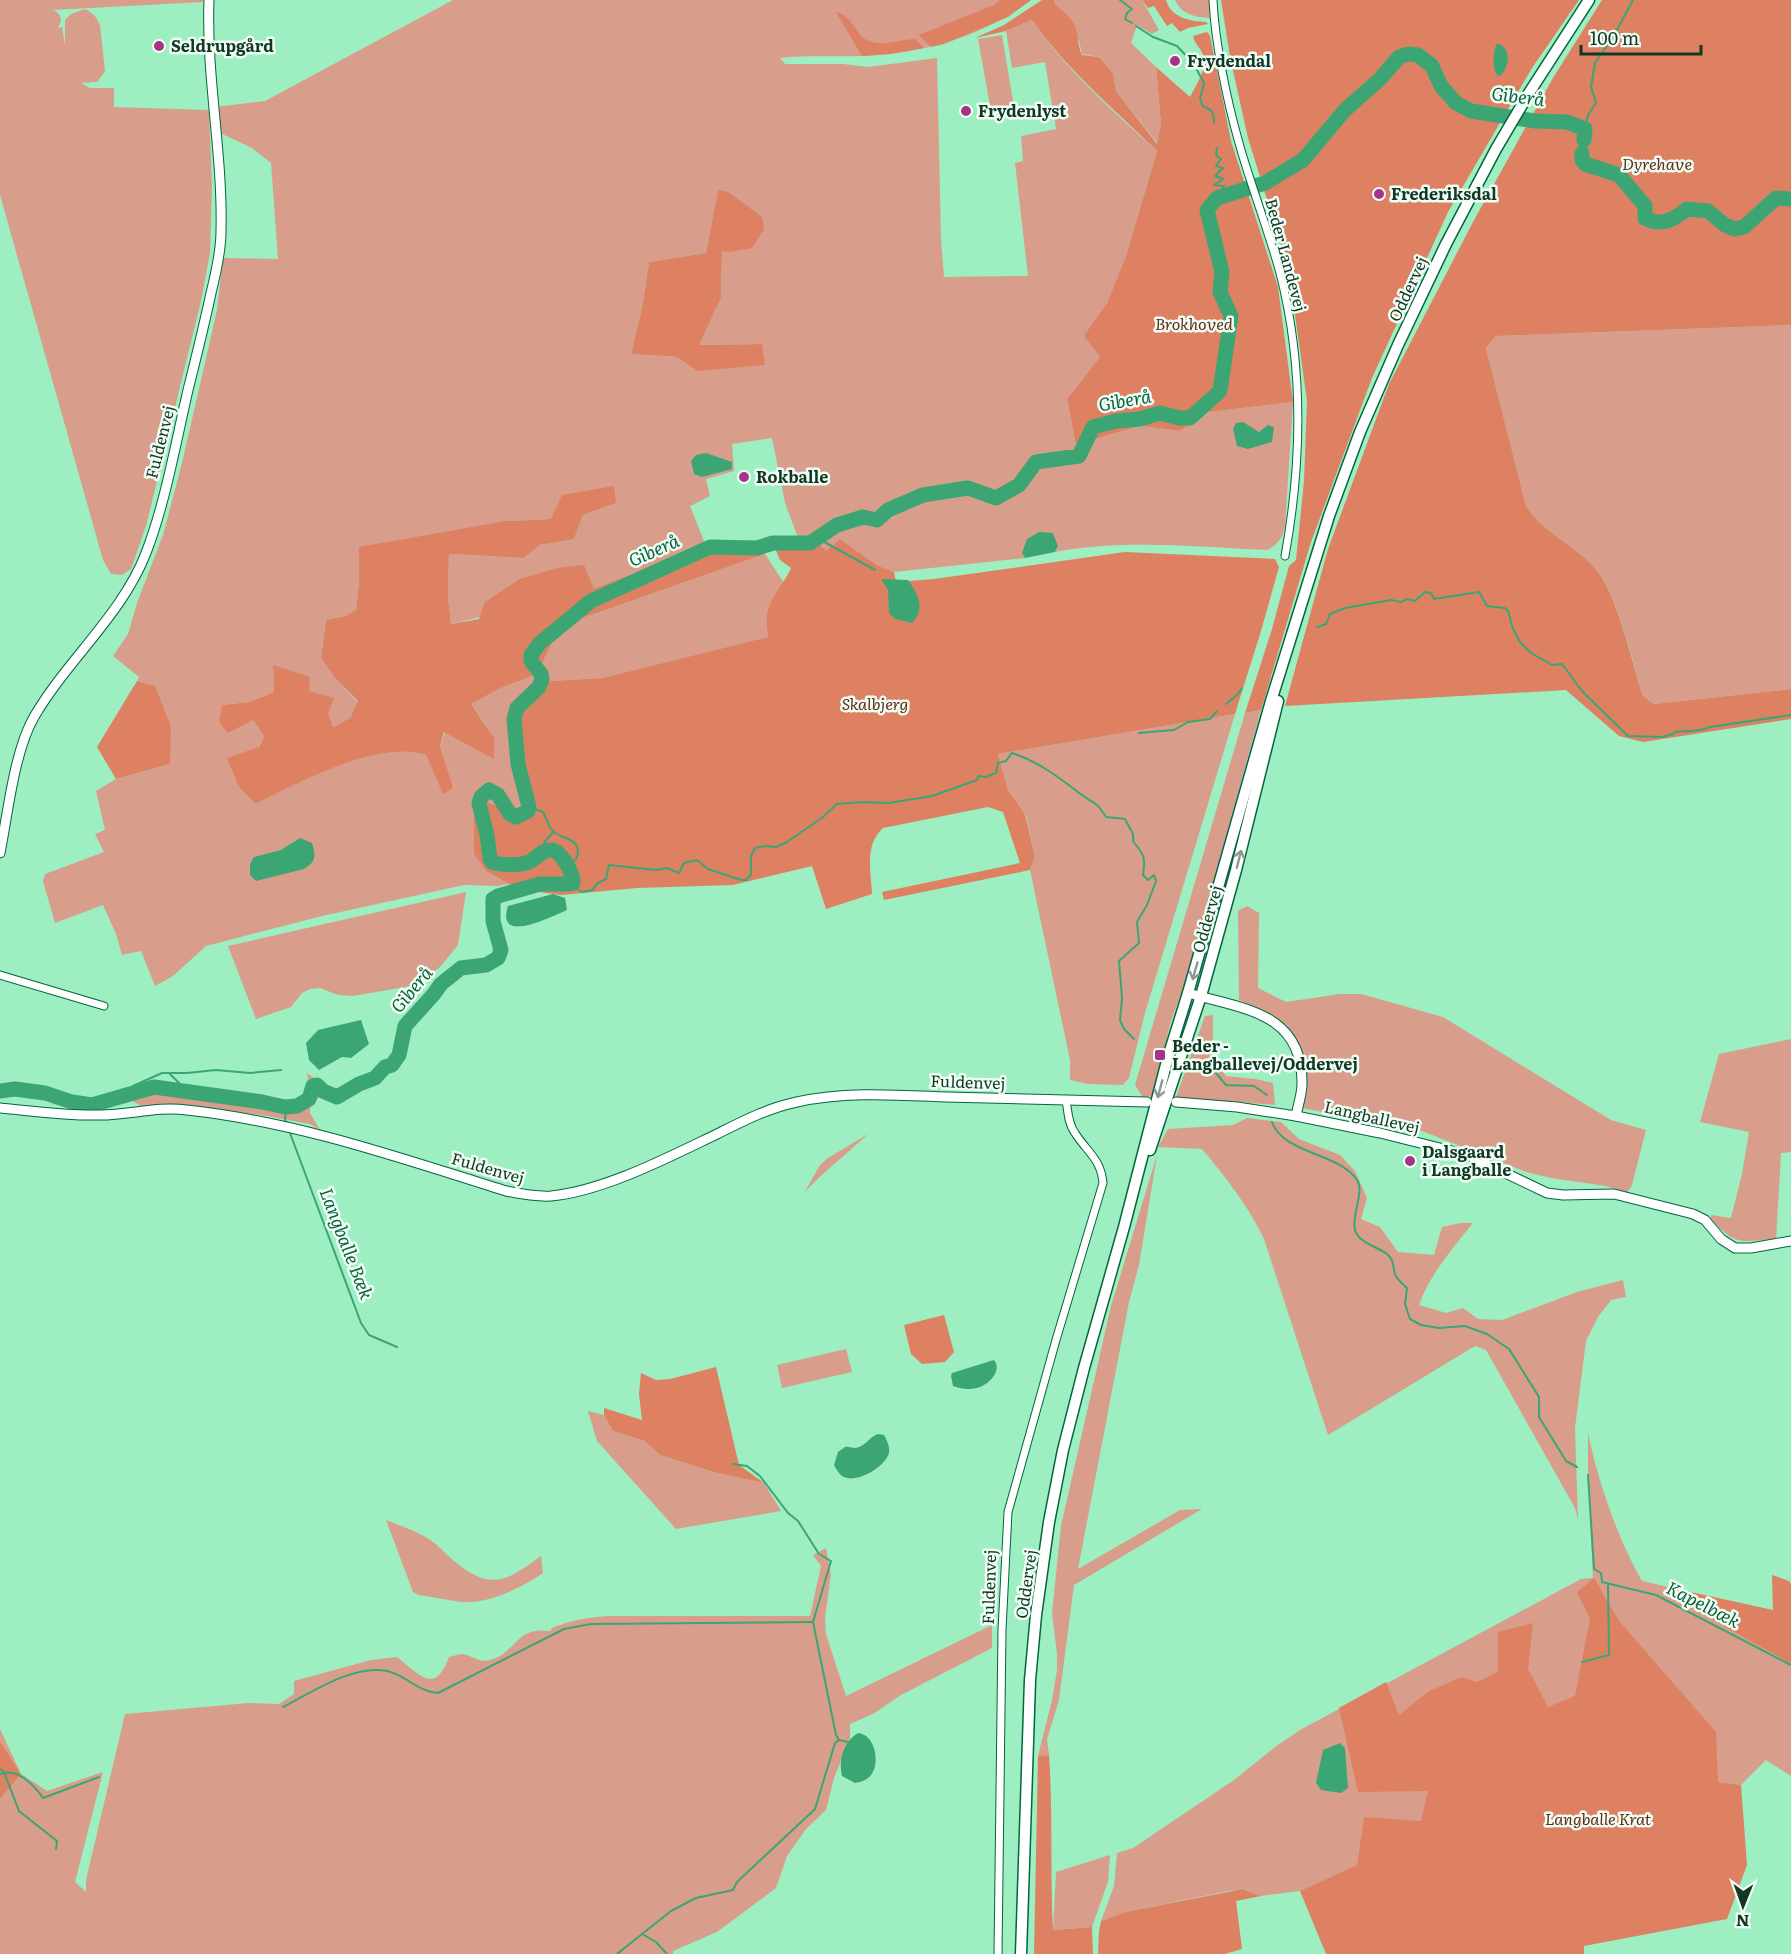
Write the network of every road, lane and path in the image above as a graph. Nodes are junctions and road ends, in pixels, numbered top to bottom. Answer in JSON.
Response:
{"nodes":[{"id":1,"x":208,"y":0,"type":"edge"},
{"id":2,"x":1213,"y":0,"type":"edge"},
{"id":3,"x":1589,"y":0,"type":"edge"},
{"id":4,"x":1285,"y":556,"type":"dead end"},
{"id":5,"x":1300,"y":612,"type":"junction"},
{"id":6,"x":4,"y":809,"type":"edge"},
{"id":7,"x":0,"y":853,"type":"edge"},
{"id":8,"x":0,"y":975,"type":"edge"},
{"id":9,"x":1188,"y":993,"type":"junction"},
{"id":10,"x":1201,"y":996,"type":"junction"},
{"id":11,"x":104,"y":1006,"type":"dead end"},
{"id":12,"x":1066,"y":1100,"type":"junction"},
{"id":13,"x":1147,"y":1102,"type":"dead end"},
{"id":14,"x":1176,"y":1102,"type":"dead end"},
{"id":15,"x":0,"y":1108,"type":"edge"},
{"id":16,"x":1296,"y":1116,"type":"junction"},
{"id":17,"x":1124,"y":1227,"type":"junction"},
{"id":18,"x":1791,"y":1241,"type":"edge"},
{"id":19,"x":998,"y":1954,"type":"edge"},
{"id":20,"x":1021,"y":1954,"type":"edge"}],
"edges":[{"from":1,"to":6,"type":"street","name":"Fuldenvej"},
{"from":2,"to":4,"type":"street","name":"Beder Landevej"},
{"from":3,"to":5,"type":"main road","name":"Oddervej"},
{"from":5,"to":9,"type":"main road","name":"Oddervej","one_way":true},
{"from":10,"to":5,"type":"main road","name":"Oddervej","one_way":true},
{"from":6,"to":7,"type":"street","name":"Fuldenvej"},
{"from":8,"to":11,"type":"street"},
{"from":9,"to":10,"type":"street"},
{"from":9,"to":17,"type":"main road","name":"Oddervej","one_way":true},
{"from":10,"to":16,"type":"street"},
{"from":10,"to":17,"type":"main road","name":"Oddervej"},
{"from":12,"to":13,"type":"street","name":"Fuldenvej"},
{"from":12,"to":15,"type":"street","name":"Fuldenvej"},
{"from":12,"to":19,"type":"street","name":"Fuldenvej"},
{"from":14,"to":16,"type":"street"},
{"from":16,"to":18,"type":"street","name":"Langballevej"},
{"from":17,"to":20,"type":"main road","name":"Oddervej"}]}
